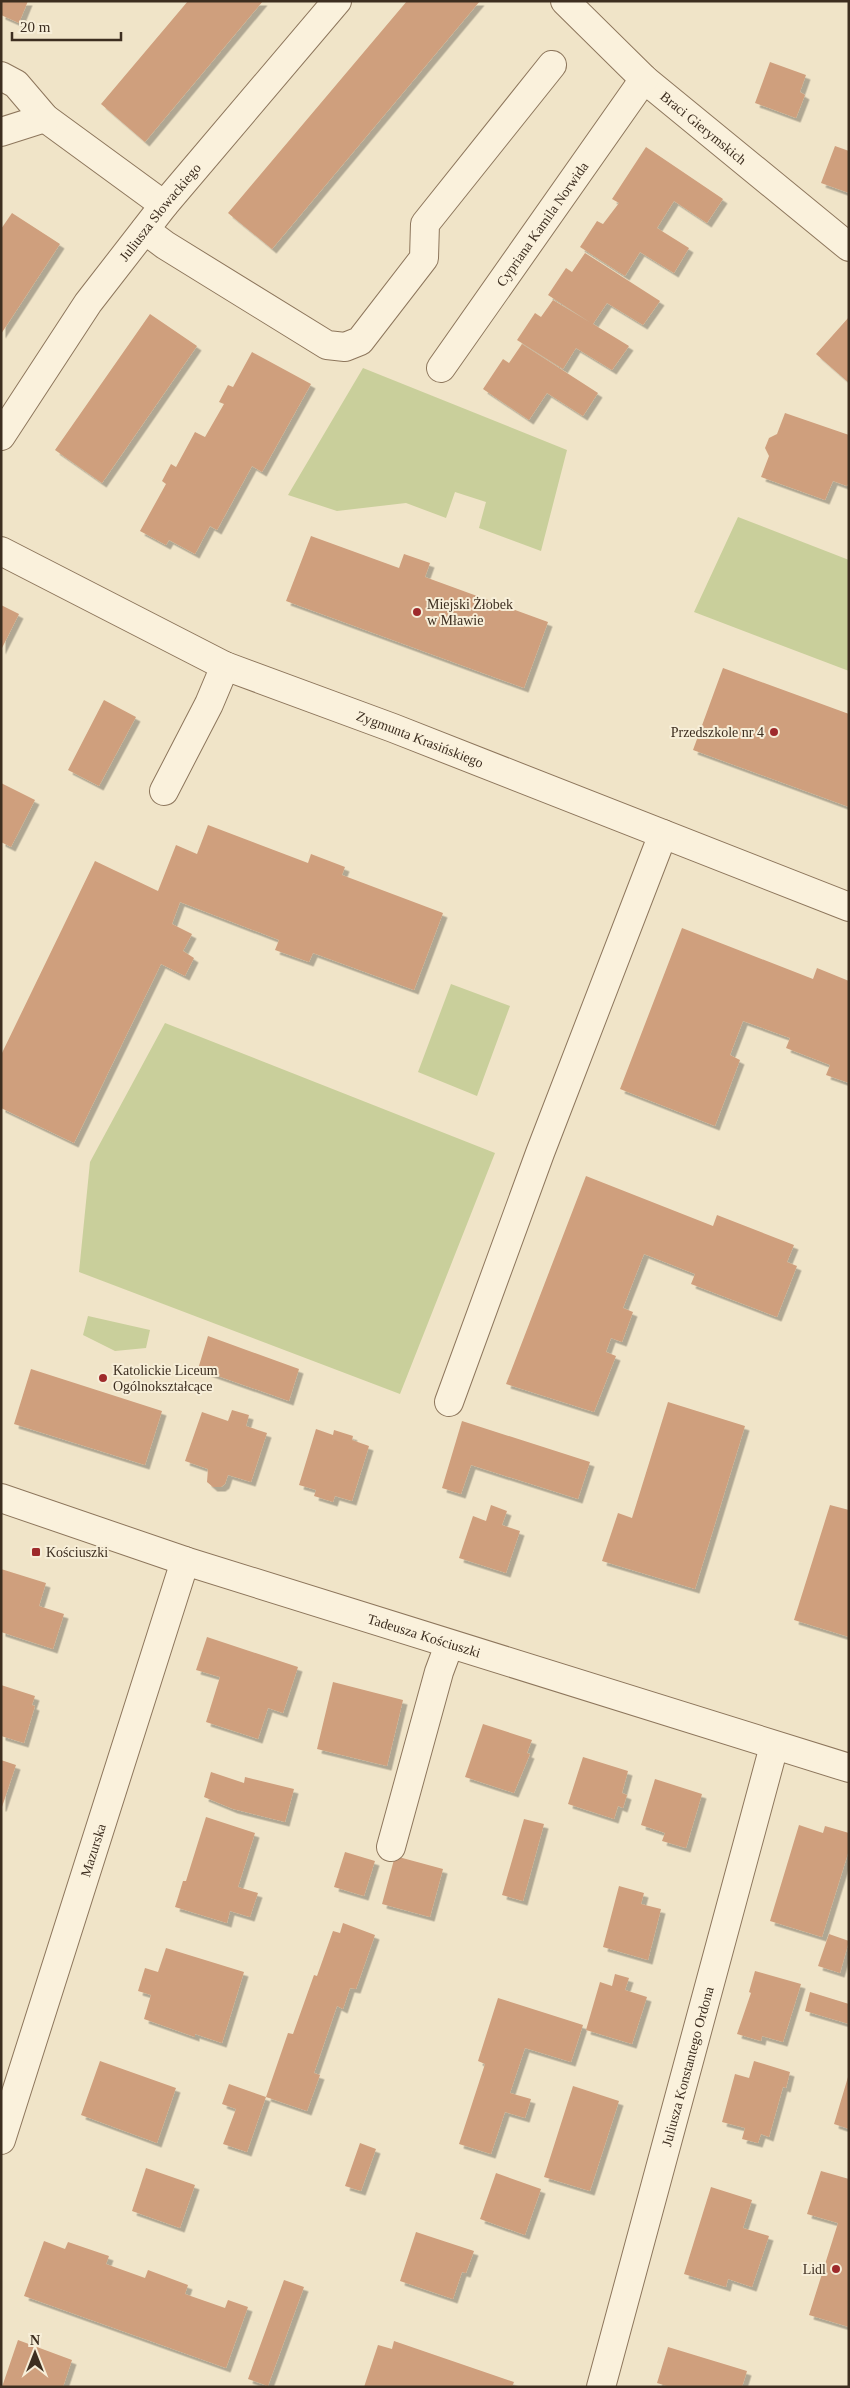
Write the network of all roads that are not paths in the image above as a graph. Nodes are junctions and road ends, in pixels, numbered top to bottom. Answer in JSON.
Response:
{"nodes":[{"id":1,"x":337,"y":1,"type":"edge"},
{"id":2,"x":565,"y":1,"type":"edge"},
{"id":3,"x":552,"y":66,"type":"dead end"},
{"id":4,"x":1,"y":76,"type":"edge"},
{"id":5,"x":644,"y":79,"type":"junction"},
{"id":6,"x":45,"y":118,"type":"junction"},
{"id":7,"x":1,"y":132,"type":"edge"},
{"id":8,"x":164,"y":205,"type":"junction"},
{"id":9,"x":144,"y":230,"type":"junction"},
{"id":10,"x":849,"y":247,"type":"edge"},
{"id":11,"x":441,"y":368,"type":"dead end"},
{"id":12,"x":1,"y":436,"type":"edge"},
{"id":13,"x":1,"y":551,"type":"edge"},
{"id":14,"x":225,"y":666,"type":"junction"},
{"id":15,"x":164,"y":791,"type":"dead end"},
{"id":16,"x":663,"y":834,"type":"junction"},
{"id":17,"x":849,"y":907,"type":"edge"},
{"id":18,"x":449,"y":1402,"type":"dead end"},
{"id":19,"x":1,"y":1498,"type":"edge"},
{"id":20,"x":185,"y":1561,"type":"junction"},
{"id":21,"x":449,"y":1645,"type":"junction"},
{"id":22,"x":774,"y":1746,"type":"junction"},
{"id":23,"x":849,"y":1768,"type":"edge"},
{"id":24,"x":391,"y":1847,"type":"dead end"},
{"id":25,"x":1,"y":2140,"type":"edge"},
{"id":26,"x":602,"y":2383,"type":"edge"}],
"edges":[{"from":1,"to":8,"type":"street","name":"Juliusza Słowackiego"},
{"from":2,"to":5,"type":"street","name":"Braci Gierymskich"},
{"from":3,"to":9,"type":"street"},
{"from":4,"to":6,"type":"street"},
{"from":5,"to":10,"type":"street","name":"Braci Gierymskich"},
{"from":5,"to":11,"type":"street","name":"Cypriana Kamila Norwida"},
{"from":6,"to":7,"type":"street"},
{"from":6,"to":8,"type":"street"},
{"from":8,"to":9,"type":"street","name":"Juliusza Słowackiego"},
{"from":9,"to":12,"type":"street","name":"Juliusza Słowackiego"},
{"from":13,"to":14,"type":"street","name":"Zygmunta Krasińskiego"},
{"from":14,"to":15,"type":"street"},
{"from":14,"to":16,"type":"street","name":"Zygmunta Krasińskiego"},
{"from":16,"to":17,"type":"street","name":"Zygmunta Krasińskiego"},
{"from":16,"to":18,"type":"street"},
{"from":19,"to":20,"type":"street","name":"Tadeusza Kościuszki"},
{"from":20,"to":21,"type":"street","name":"Tadeusza Kościuszki"},
{"from":20,"to":25,"type":"street","name":"Mazurska"},
{"from":21,"to":22,"type":"street","name":"Tadeusza Kościuszki"},
{"from":21,"to":24,"type":"street"},
{"from":22,"to":23,"type":"street","name":"Tadeusza Kościuszki"},
{"from":22,"to":26,"type":"street","name":"Juliusza Konstantego Ordona"}]}
